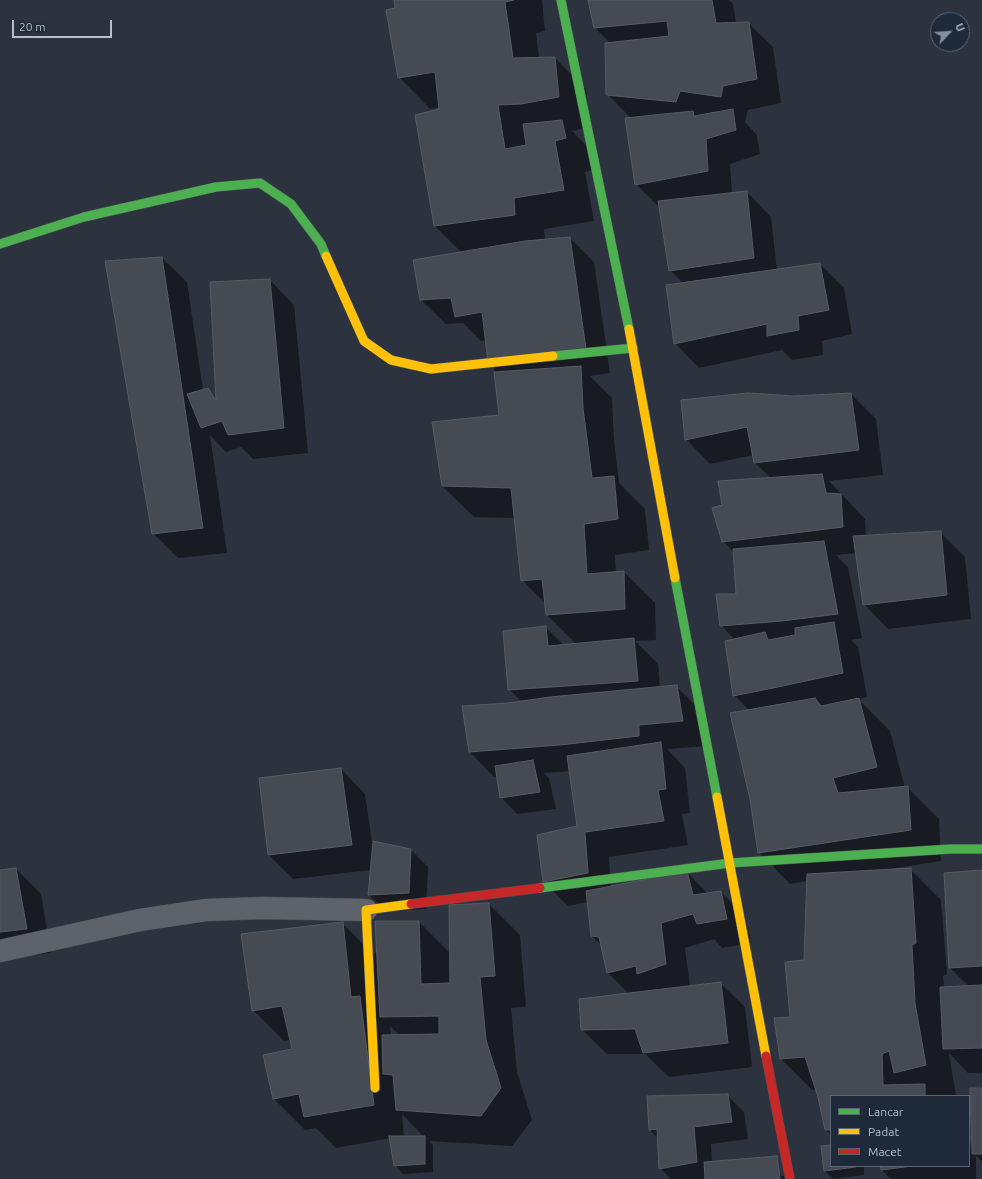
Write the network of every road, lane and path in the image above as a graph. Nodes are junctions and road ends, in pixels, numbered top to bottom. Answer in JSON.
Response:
{"nodes":[{"id":1,"x":561,"y":0,"type":"edge"},
{"id":2,"x":0,"y":244,"type":"edge"},
{"id":3,"x":633,"y":348,"type":"junction"},
{"id":4,"x":982,"y":849,"type":"edge"},
{"id":5,"x":730,"y":864,"type":"junction"},
{"id":6,"x":366,"y":910,"type":"junction"},
{"id":7,"x":0,"y":951,"type":"edge"},
{"id":8,"x":375,"y":1088,"type":"dead end"},
{"id":9,"x":790,"y":1179,"type":"edge"}],
"edges":[{"from":1,"to":3,"type":"street"},
{"from":2,"to":3,"type":"street"},
{"from":3,"to":5,"type":"street"},
{"from":4,"to":5,"type":"street"},
{"from":5,"to":6,"type":"street"},
{"from":5,"to":9,"type":"street"},
{"from":6,"to":7,"type":"street"},
{"from":6,"to":8,"type":"street"}]}
